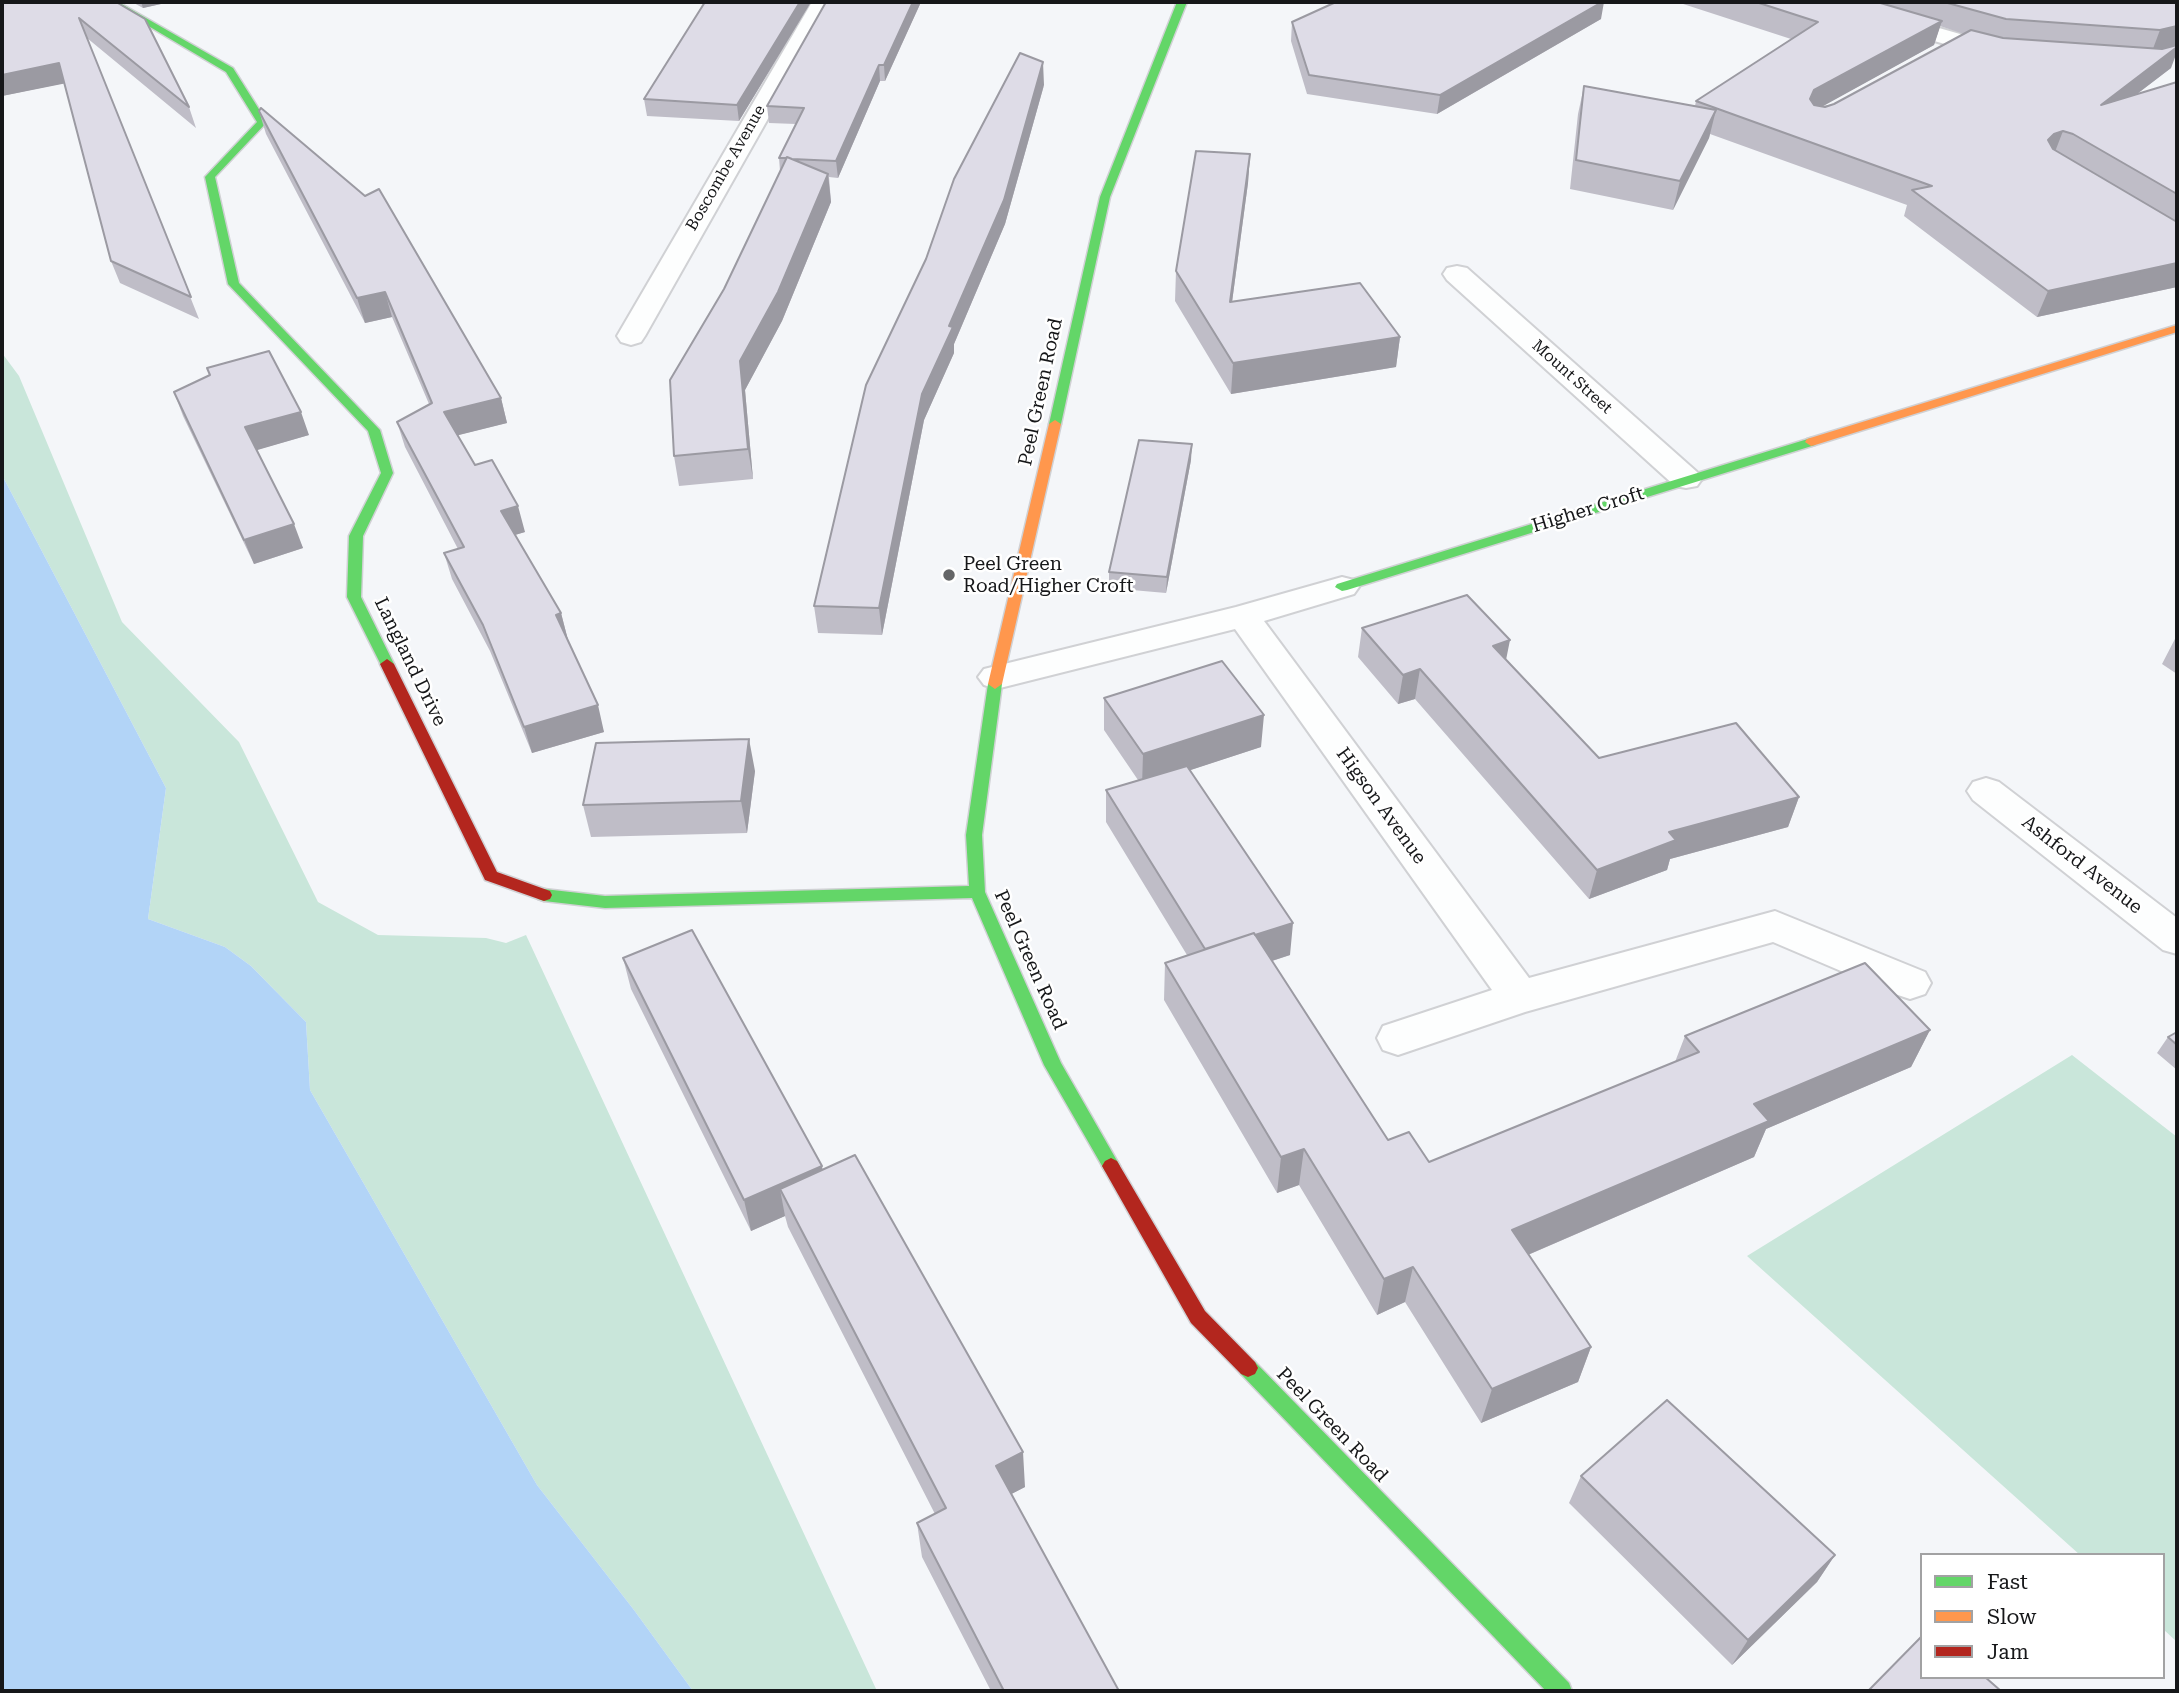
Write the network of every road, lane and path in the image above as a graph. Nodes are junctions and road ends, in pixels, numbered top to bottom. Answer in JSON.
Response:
{"nodes":[{"id":1,"x":112,"y":2,"type":"edge"},
{"id":2,"x":823,"y":2,"type":"edge"},
{"id":3,"x":1182,"y":2,"type":"edge"},
{"id":4,"x":1825,"y":2,"type":"edge"},
{"id":5,"x":1962,"y":42,"type":"junction"},
{"id":6,"x":2021,"y":55,"type":"edge"},
{"id":7,"x":1938,"y":56,"type":"edge"},
{"id":8,"x":1457,"y":274,"type":"dead end"},
{"id":9,"x":2177,"y":328,"type":"edge"},
{"id":10,"x":631,"y":335,"type":"dead end"},
{"id":11,"x":1686,"y":479,"type":"junction"},
{"id":12,"x":1342,"y":587,"type":"joint"},
{"id":13,"x":1243,"y":615,"type":"junction"},
{"id":14,"x":996,"y":677,"type":"junction"},
{"id":15,"x":1986,"y":791,"type":"dead end"},
{"id":16,"x":976,"y":892,"type":"junction"},
{"id":17,"x":2177,"y":939,"type":"edge"},
{"id":18,"x":1910,"y":982,"type":"dead end"},
{"id":19,"x":1520,"y":997,"type":"junction"},
{"id":20,"x":1398,"y":1038,"type":"dead end"},
{"id":21,"x":1561,"y":1691,"type":"edge"}],
"edges":[{"from":1,"to":16,"type":"street","name":"Langland Drive"},
{"from":2,"to":10,"type":"street","name":"Boscombe Avenue"},
{"from":3,"to":14,"type":"street","name":"Peel Green Road"},
{"from":4,"to":5,"type":"street"},
{"from":5,"to":6,"type":"street"},
{"from":5,"to":7,"type":"street"},
{"from":8,"to":11,"type":"street","name":"Mount Street"},
{"from":9,"to":11,"type":"street","name":"Higher Croft"},
{"from":11,"to":12,"type":"street","name":"Higher Croft"},
{"from":12,"to":13,"type":"street","name":"Higher Croft"},
{"from":13,"to":14,"type":"street","name":"Higher Croft"},
{"from":13,"to":19,"type":"street","name":"Higson Avenue"},
{"from":14,"to":16,"type":"street","name":"Peel Green Road"},
{"from":15,"to":17,"type":"street","name":"Ashford Avenue"},
{"from":16,"to":21,"type":"street","name":"Peel Green Road"},
{"from":18,"to":19,"type":"street"},
{"from":19,"to":20,"type":"street"}]}
